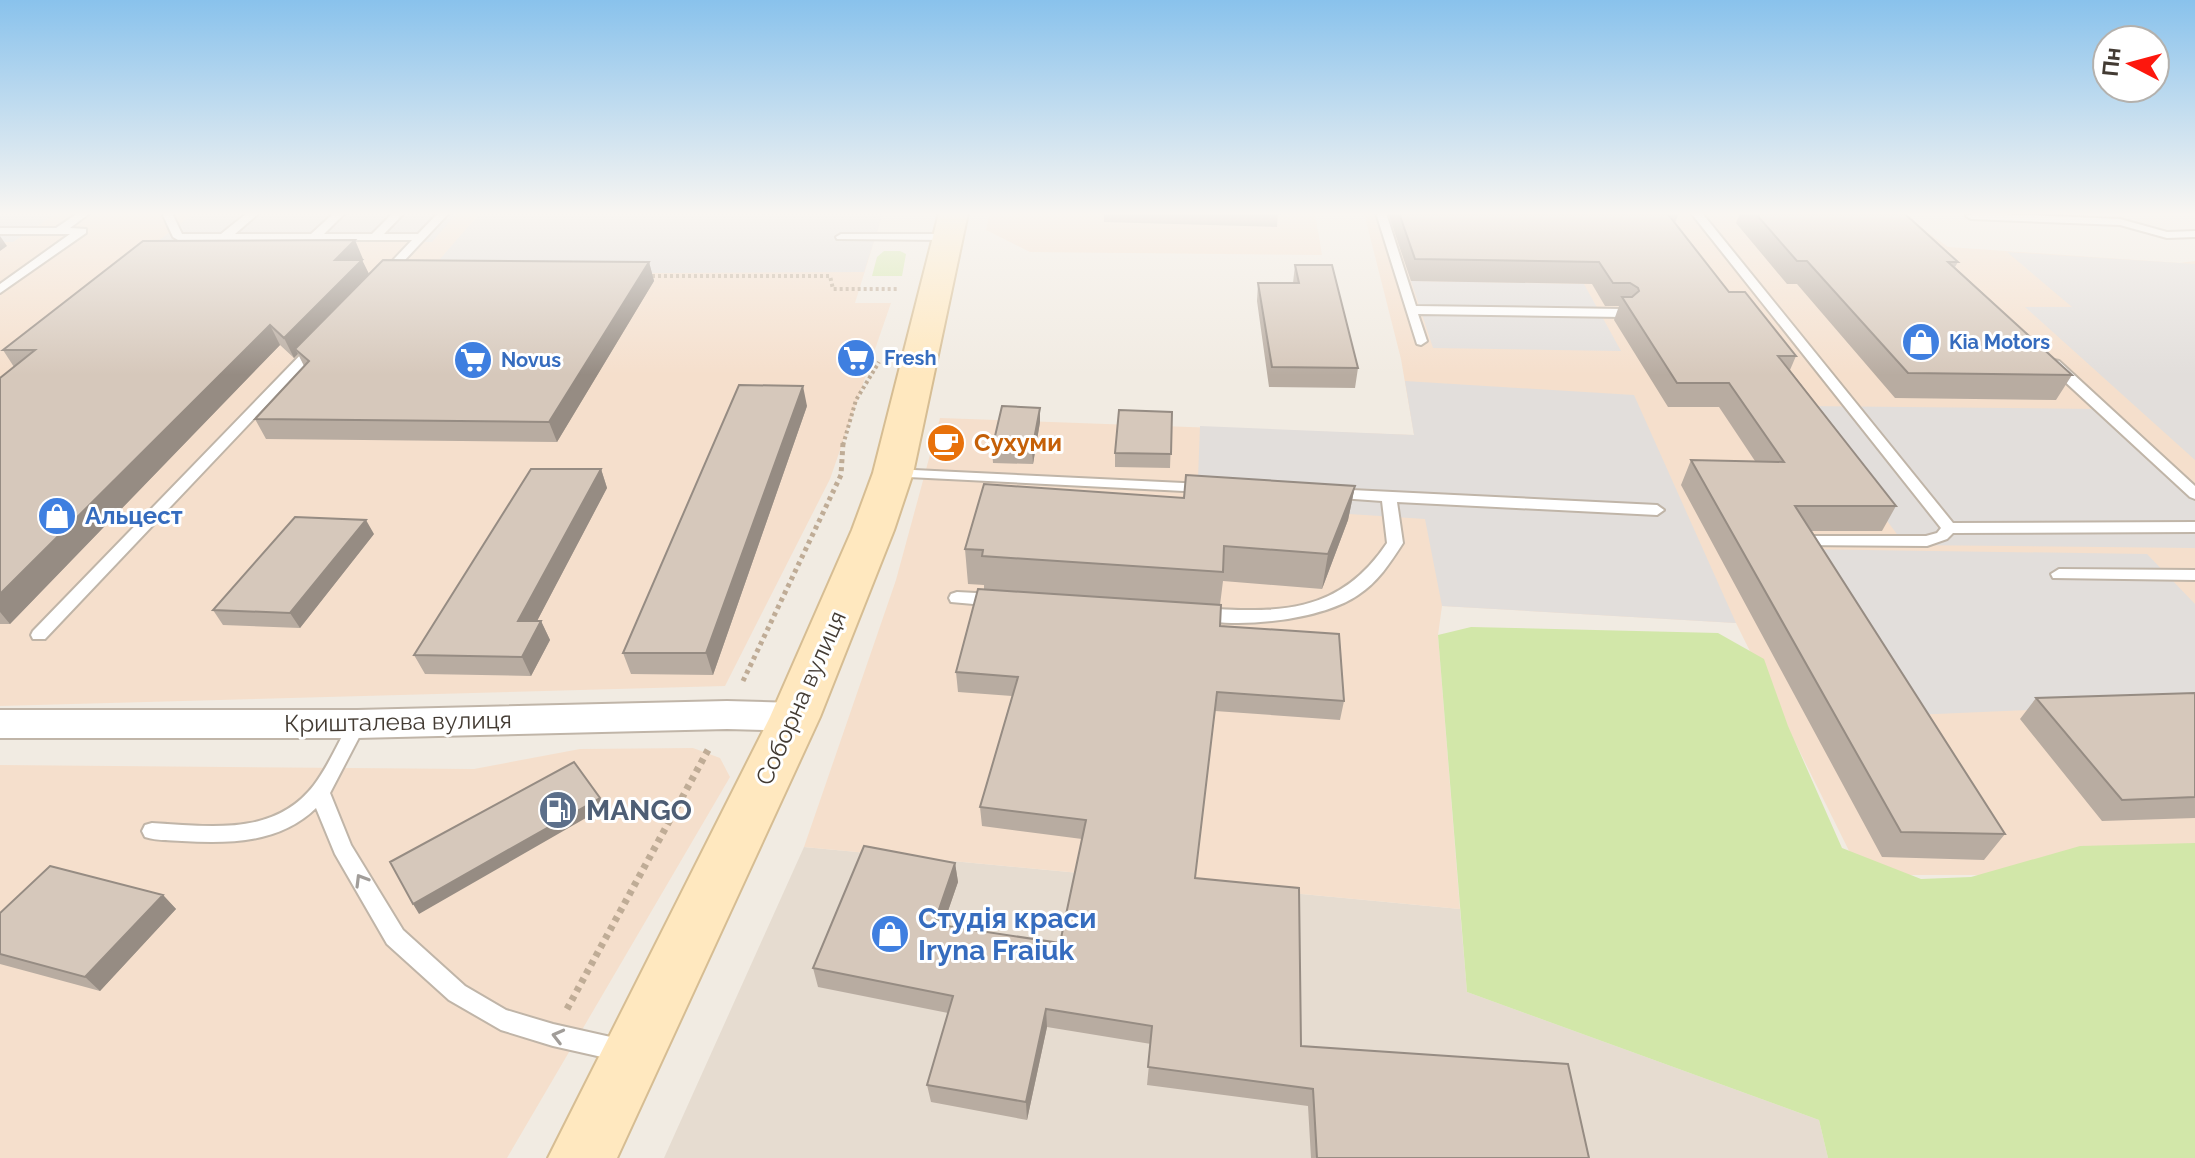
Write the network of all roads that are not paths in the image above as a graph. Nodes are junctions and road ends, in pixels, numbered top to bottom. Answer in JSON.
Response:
{"nodes":[{"id":1,"x":31,"y":267,"type":"edge"},
{"id":2,"x":392,"y":267,"type":"edge"},
{"id":3,"x":933,"y":267,"type":"edge"},
{"id":4,"x":1397,"y":267,"type":"edge"},
{"id":5,"x":1739,"y":267,"type":"edge"},
{"id":6,"x":377,"y":283,"type":"edge"},
{"id":7,"x":0,"y":289,"type":"edge"},
{"id":8,"x":1410,"y":310,"type":"junction"},
{"id":9,"x":1623,"y":313,"type":"edge"},
{"id":10,"x":323,"y":340,"type":"edge"},
{"id":11,"x":1421,"y":341,"type":"dead end"},
{"id":12,"x":2038,"y":350,"type":"edge"},
{"id":13,"x":893,"y":473,"type":"junction"},
{"id":14,"x":1219,"y":489,"type":"edge"},
{"id":15,"x":1312,"y":493,"type":"edge"},
{"id":16,"x":2195,"y":494,"type":"edge"},
{"id":17,"x":1389,"y":497,"type":"junction"},
{"id":18,"x":1657,"y":510,"type":"dead end"},
{"id":19,"x":2195,"y":527,"type":"edge"},
{"id":20,"x":1949,"y":528,"type":"junction"},
{"id":21,"x":1799,"y":541,"type":"edge"},
{"id":22,"x":2059,"y":574,"type":"dead end"},
{"id":23,"x":2195,"y":575,"type":"edge"},
{"id":24,"x":957,"y":598,"type":"dead end"},
{"id":25,"x":1020,"y":602,"type":"edge"},
{"id":26,"x":1177,"y":613,"type":"edge"},
{"id":27,"x":39,"y":635,"type":"dead end"},
{"id":28,"x":795,"y":717,"type":"junction"},
{"id":29,"x":357,"y":724,"type":"junction"},
{"id":30,"x":4,"y":728,"type":"edge"},
{"id":31,"x":320,"y":792,"type":"junction"},
{"id":32,"x":152,"y":831,"type":"dead end"},
{"id":33,"x":634,"y":1053,"type":"junction"},
{"id":34,"x":582,"y":1158,"type":"edge"}],
"edges":[{"from":1,"to":7,"type":"lane"},
{"from":2,"to":6,"type":"lane"},
{"from":3,"to":13,"type":"main road","name":"Соборна вулиця"},
{"from":4,"to":8,"type":"lane"},
{"from":5,"to":20,"type":"lane"},
{"from":8,"to":9,"type":"lane"},
{"from":8,"to":11,"type":"lane"},
{"from":10,"to":27,"type":"lane"},
{"from":12,"to":16,"type":"lane"},
{"from":13,"to":14,"type":"lane"},
{"from":13,"to":28,"type":"main road","name":"Соборна вулиця"},
{"from":15,"to":17,"type":"lane"},
{"from":17,"to":18,"type":"lane"},
{"from":17,"to":26,"type":"lane"},
{"from":19,"to":20,"type":"lane"},
{"from":20,"to":21,"type":"lane"},
{"from":22,"to":23,"type":"lane"},
{"from":24,"to":25,"type":"lane"},
{"from":28,"to":29,"type":"street","name":"Кришталева вулиця"},
{"from":28,"to":33,"type":"main road","name":"Соборна вулиця"},
{"from":29,"to":30,"type":"street","name":"Кришталева вулиця"},
{"from":29,"to":31,"type":"lane"},
{"from":31,"to":32,"type":"lane"},
{"from":33,"to":31,"type":"lane","one_way":true},
{"from":33,"to":34,"type":"main road","name":"Соборна вулиця"}]}
